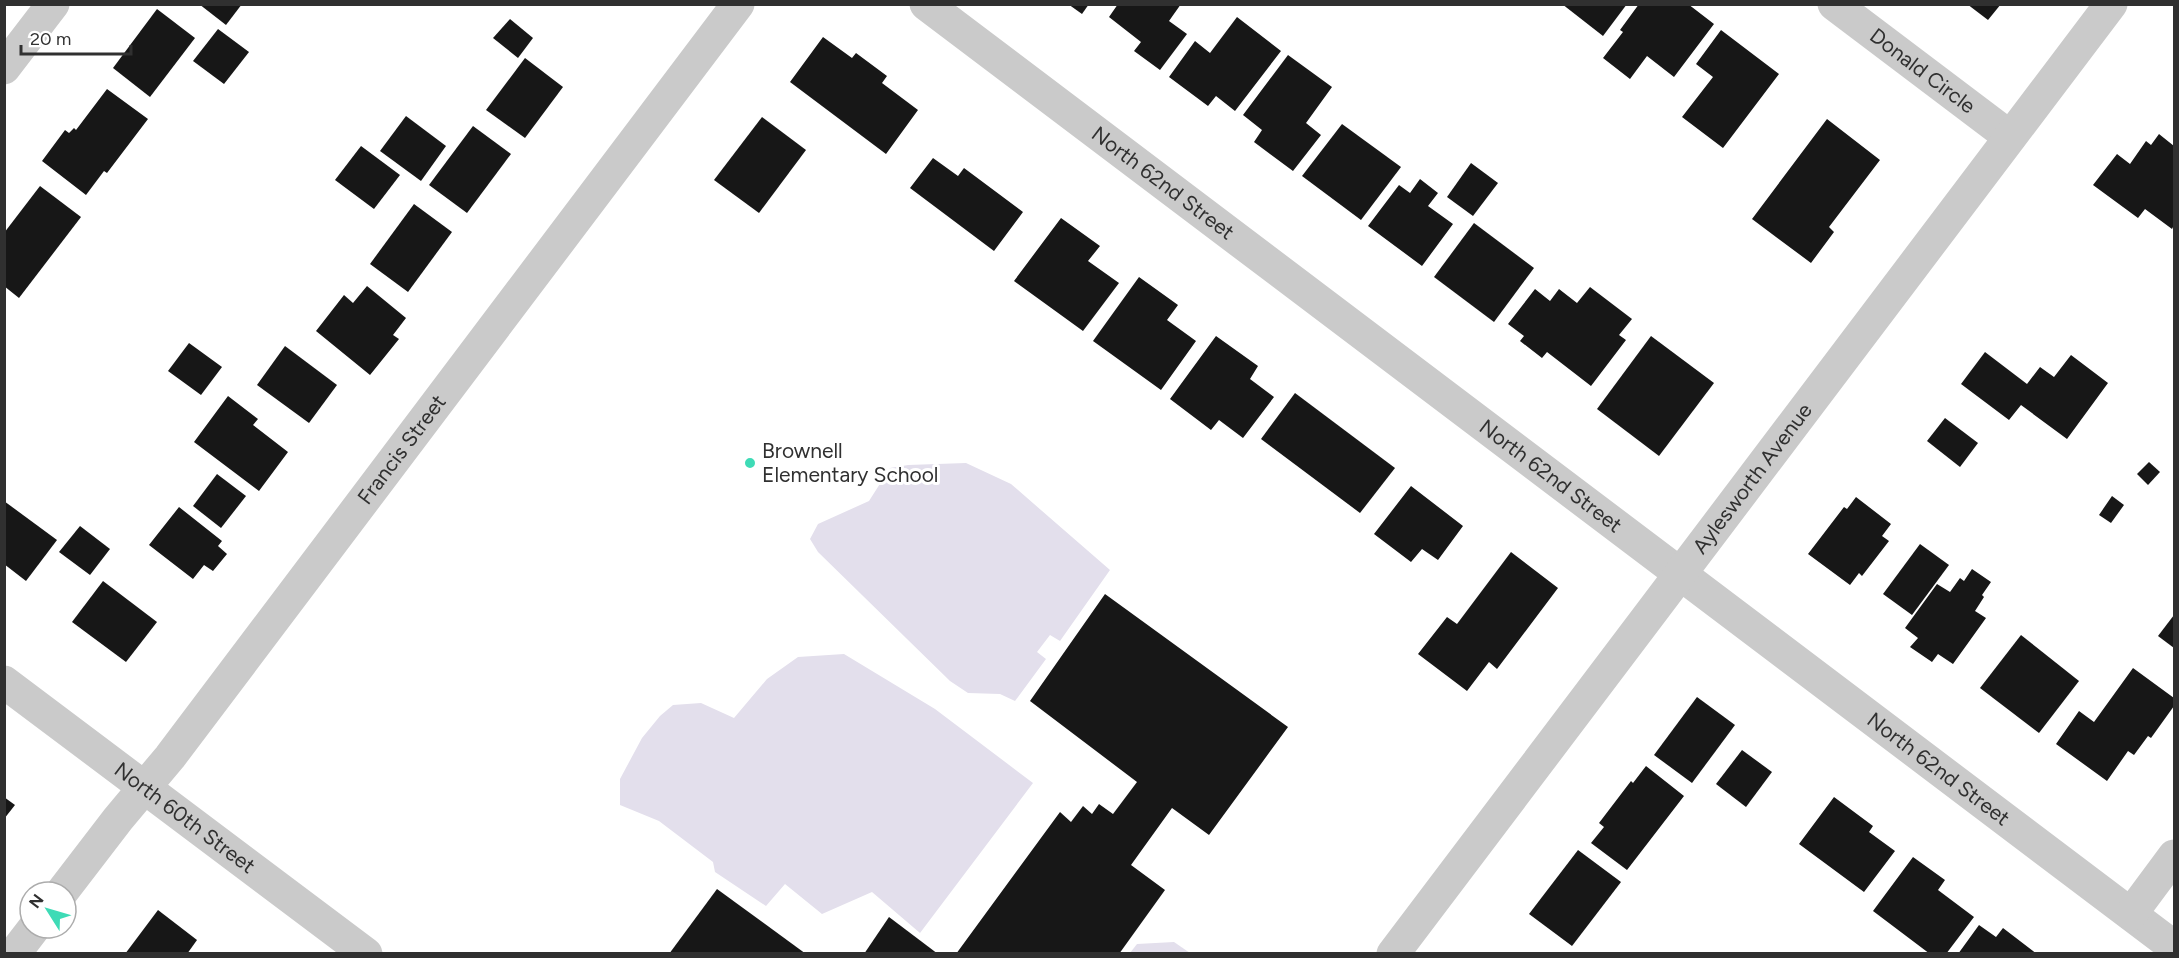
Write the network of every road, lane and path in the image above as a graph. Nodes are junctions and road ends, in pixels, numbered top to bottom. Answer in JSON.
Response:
{"nodes":[{"id":1,"x":53,"y":4,"type":"edge"},
{"id":2,"x":738,"y":4,"type":"edge"},
{"id":3,"x":926,"y":4,"type":"edge"},
{"id":4,"x":1834,"y":4,"type":"edge"},
{"id":5,"x":2111,"y":4,"type":"edge"},
{"id":6,"x":4,"y":68,"type":"edge"},
{"id":7,"x":2010,"y":137,"type":"junction"},
{"id":8,"x":1681,"y":573,"type":"junction"},
{"id":9,"x":4,"y":682,"type":"edge"},
{"id":10,"x":144,"y":787,"type":"junction"},
{"id":11,"x":2175,"y":856,"type":"edge"},
{"id":12,"x":71,"y":880,"type":"edge"},
{"id":13,"x":2131,"y":914,"type":"junction"},
{"id":14,"x":25,"y":940,"type":"edge"},
{"id":15,"x":2175,"y":947,"type":"edge"},
{"id":16,"x":14,"y":954,"type":"edge"},
{"id":17,"x":366,"y":954,"type":"edge"},
{"id":18,"x":1394,"y":954,"type":"edge"}],
"edges":[{"from":1,"to":6,"type":"street"},
{"from":2,"to":10,"type":"street","name":"Francis Street"},
{"from":3,"to":8,"type":"street","name":"North 62nd Street"},
{"from":4,"to":7,"type":"street","name":"Donald Circle"},
{"from":5,"to":7,"type":"street","name":"Aylesworth Avenue"},
{"from":7,"to":8,"type":"street","name":"Aylesworth Avenue"},
{"from":8,"to":13,"type":"street","name":"North 62nd Street"},
{"from":8,"to":18,"type":"street","name":"Aylesworth Avenue"},
{"from":9,"to":10,"type":"street","name":"North 60th Street"},
{"from":10,"to":12,"type":"street","name":"Francis Street"},
{"from":10,"to":17,"type":"street","name":"North 60th Street"},
{"from":11,"to":13,"type":"street"},
{"from":13,"to":15,"type":"street","name":"North 62nd Street"},
{"from":14,"to":16,"type":"street"}]}
